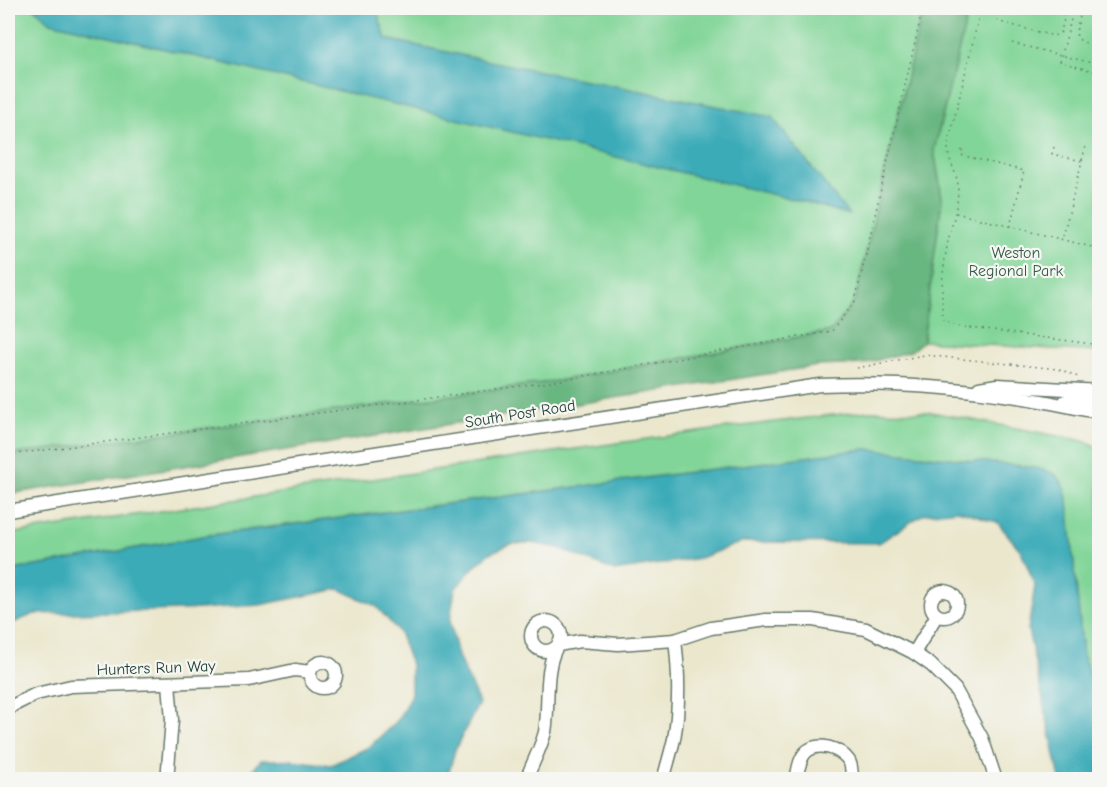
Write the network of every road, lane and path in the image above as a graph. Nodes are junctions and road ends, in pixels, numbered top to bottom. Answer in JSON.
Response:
{"nodes":[{"id":1,"x":923,"y":8,"type":"edge"},
{"id":2,"x":981,"y":8,"type":"edge"},
{"id":3,"x":998,"y":8,"type":"edge"},
{"id":4,"x":1065,"y":8,"type":"edge"},
{"id":5,"x":1074,"y":8,"type":"edge"},
{"id":6,"x":1100,"y":12,"type":"edge"},
{"id":7,"x":1064,"y":16,"type":"junction"},
{"id":8,"x":1071,"y":18,"type":"junction"},
{"id":9,"x":1012,"y":43,"type":"dead end"},
{"id":10,"x":1100,"y":46,"type":"edge"},
{"id":11,"x":1062,"y":55,"type":"junction"},
{"id":12,"x":1100,"y":65,"type":"edge"},
{"id":13,"x":1100,"y":73,"type":"edge"},
{"id":14,"x":1086,"y":146,"type":"dead end"},
{"id":15,"x":1054,"y":147,"type":"dead end"},
{"id":16,"x":962,"y":150,"type":"dead end"},
{"id":17,"x":1082,"y":161,"type":"junction"},
{"id":18,"x":955,"y":213,"type":"junction"},
{"id":19,"x":1010,"y":226,"type":"junction"},
{"id":20,"x":1062,"y":240,"type":"junction"},
{"id":21,"x":1100,"y":249,"type":"edge"},
{"id":22,"x":1100,"y":345,"type":"edge"},
{"id":23,"x":857,"y":368,"type":"dead end"},
{"id":24,"x":1081,"y":379,"type":"dead end"},
{"id":25,"x":963,"y":390,"type":"junction"},
{"id":26,"x":1100,"y":391,"type":"edge"},
{"id":27,"x":1040,"y":400,"type":"junction"},
{"id":28,"x":1100,"y":401,"type":"edge"},
{"id":29,"x":1100,"y":412,"type":"edge"},
{"id":30,"x":8,"y":455,"type":"edge"},
{"id":31,"x":8,"y":511,"type":"edge"},
{"id":32,"x":937,"y":615,"type":"dead end"},
{"id":33,"x":675,"y":640,"type":"junction"},
{"id":34,"x":914,"y":653,"type":"junction"},
{"id":35,"x":310,"y":672,"type":"dead end"},
{"id":36,"x":169,"y":683,"type":"junction"},
{"id":37,"x":8,"y":710,"type":"edge"},
{"id":38,"x":167,"y":780,"type":"edge"},
{"id":39,"x":526,"y":780,"type":"edge"},
{"id":40,"x":663,"y":780,"type":"edge"},
{"id":41,"x":796,"y":780,"type":"edge"},
{"id":42,"x":852,"y":780,"type":"edge"},
{"id":43,"x":996,"y":780,"type":"edge"}],
"edges":[{"from":1,"to":30,"type":"path"},
{"from":2,"to":18,"type":"path"},
{"from":3,"to":7,"type":"path"},
{"from":4,"to":7,"type":"path"},
{"from":5,"to":8,"type":"path"},
{"from":6,"to":10,"type":"path"},
{"from":7,"to":8,"type":"path"},
{"from":8,"to":11,"type":"path"},
{"from":9,"to":11,"type":"path"},
{"from":11,"to":12,"type":"path"},
{"from":11,"to":13,"type":"path"},
{"from":14,"to":17,"type":"path"},
{"from":15,"to":17,"type":"path"},
{"from":16,"to":19,"type":"path"},
{"from":17,"to":20,"type":"path"},
{"from":18,"to":19,"type":"path"},
{"from":18,"to":22,"type":"path"},
{"from":19,"to":20,"type":"path"},
{"from":20,"to":21,"type":"path"},
{"from":23,"to":24,"type":"path"},
{"from":25,"to":26,"type":"street"},
{"from":25,"to":27,"type":"street","name":"South Post Road"},
{"from":25,"to":31,"type":"street","name":"South Post Road"},
{"from":27,"to":28,"type":"street","name":"South Post Road"},
{"from":27,"to":29,"type":"street","name":"South Post Road"},
{"from":32,"to":34,"type":"street"},
{"from":33,"to":34,"type":"street"},
{"from":33,"to":39,"type":"street"},
{"from":33,"to":40,"type":"street"},
{"from":34,"to":43,"type":"street"},
{"from":35,"to":36,"type":"street","name":"Hunters Run Way"},
{"from":36,"to":37,"type":"street","name":"Hunters Run Way"},
{"from":36,"to":38,"type":"street"},
{"from":41,"to":42,"type":"street"}]}
